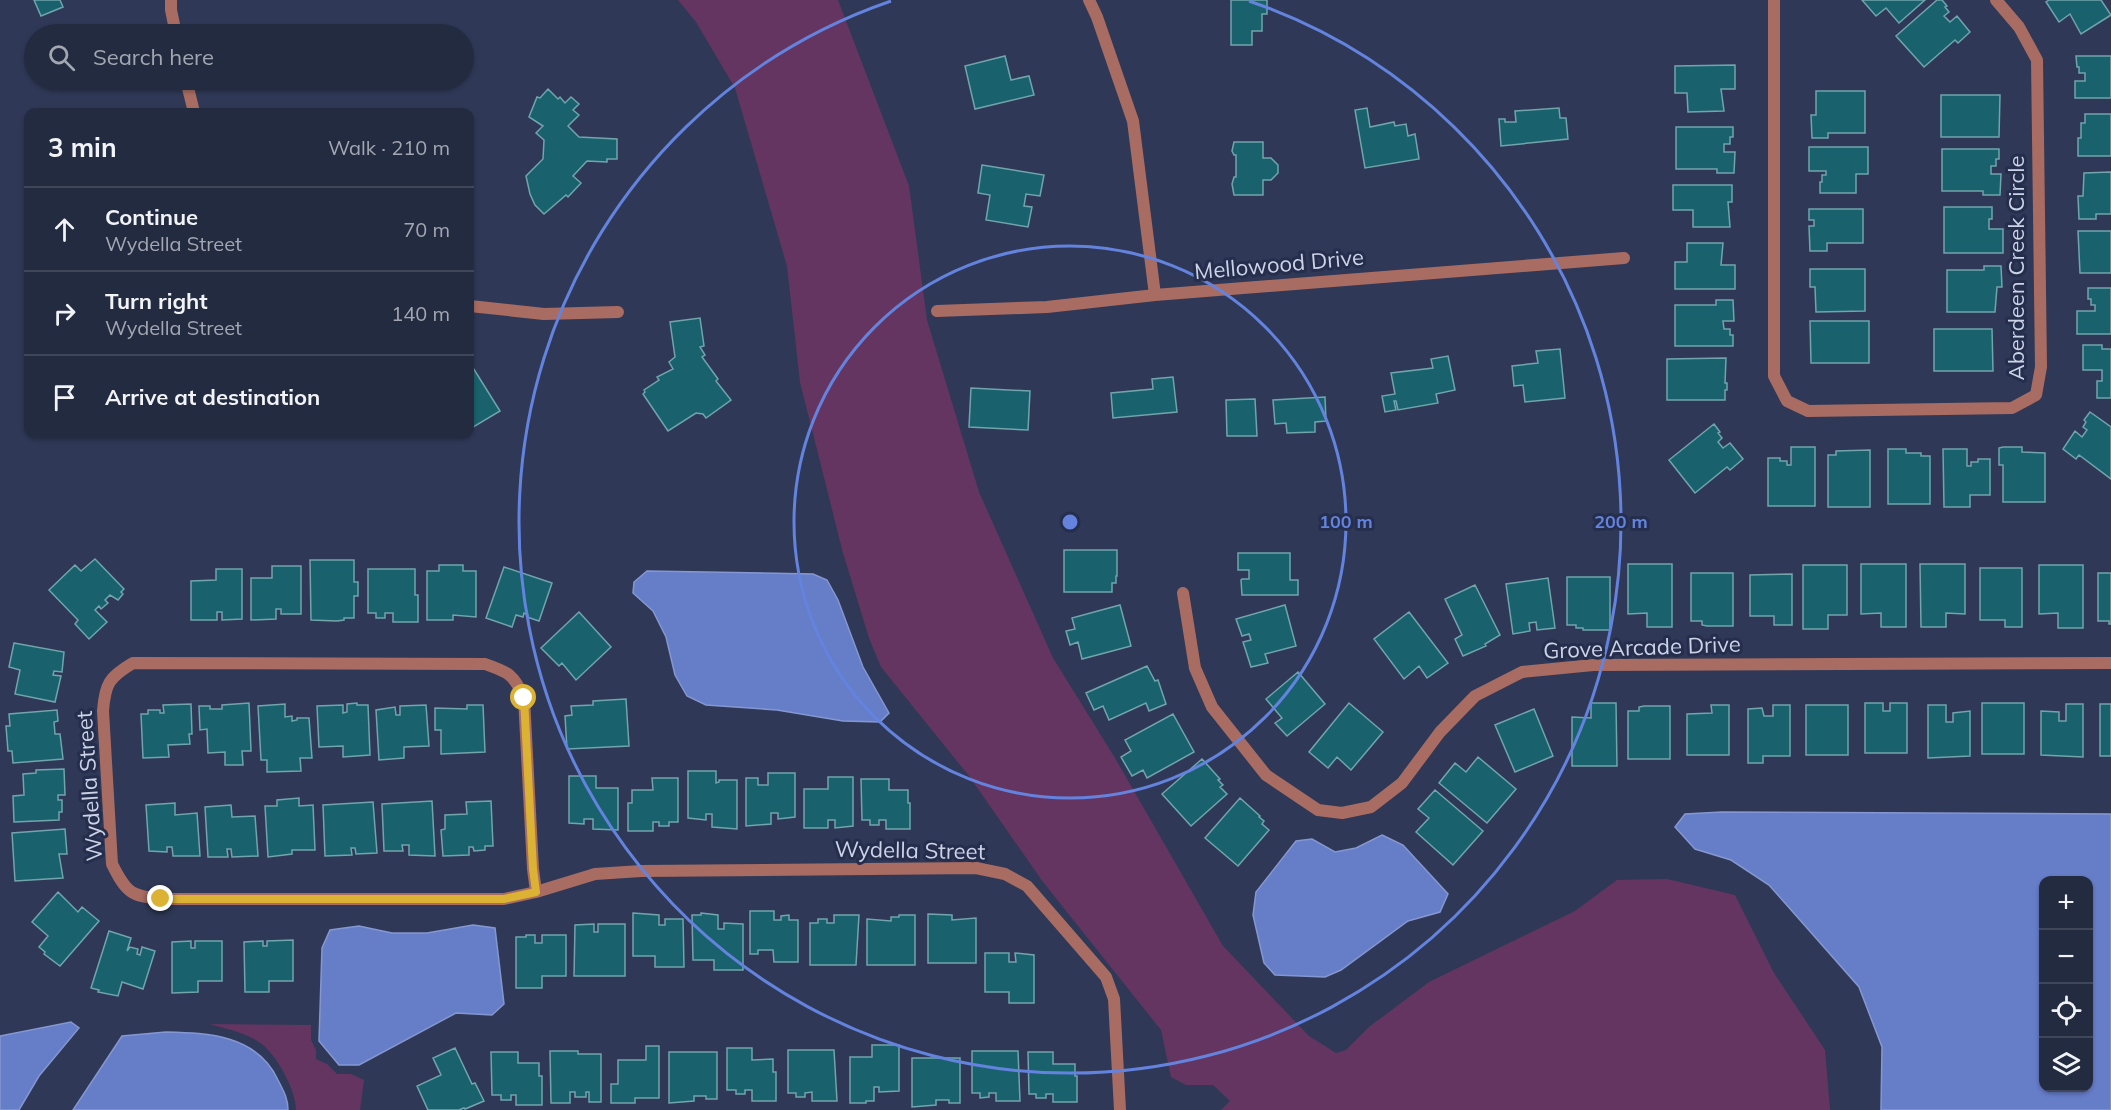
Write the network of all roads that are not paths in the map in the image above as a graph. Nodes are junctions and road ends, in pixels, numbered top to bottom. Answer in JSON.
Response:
{"nodes":[{"id":1,"x":171,"y":0,"type":"edge"},
{"id":2,"x":1089,"y":0,"type":"edge"},
{"id":3,"x":1774,"y":0,"type":"edge"},
{"id":4,"x":1996,"y":0,"type":"edge"},
{"id":5,"x":174,"y":24,"type":"edge"},
{"id":6,"x":188,"y":90,"type":"edge"},
{"id":7,"x":193,"y":108,"type":"edge"},
{"id":8,"x":1624,"y":258,"type":"dead end"},
{"id":9,"x":1155,"y":295,"type":"junction"},
{"id":10,"x":474,"y":306,"type":"edge"},
{"id":11,"x":937,"y":311,"type":"dead end"},
{"id":12,"x":618,"y":312,"type":"dead end"},
{"id":13,"x":1183,"y":593,"type":"dead end"},
{"id":14,"x":2111,"y":663,"type":"edge"},
{"id":15,"x":536,"y":892,"type":"junction"},
{"id":16,"x":1120,"y":1110,"type":"edge"}],
"edges":[{"from":1,"to":5,"type":"street"},
{"from":2,"to":9,"type":"street"},
{"from":3,"to":4,"type":"street","name":"Aberdeen Creek Circle"},
{"from":6,"to":7,"type":"street"},
{"from":8,"to":9,"type":"street","name":"Mellowood Drive"},
{"from":9,"to":11,"type":"street","name":"Mellowood Drive"},
{"from":10,"to":12,"type":"street"},
{"from":13,"to":14,"type":"street","name":"Grove Arcade Drive"},
{"from":15,"to":15,"type":"street","name":"Wydella Street"},
{"from":15,"to":16,"type":"street","name":"Wydella Street"}]}
